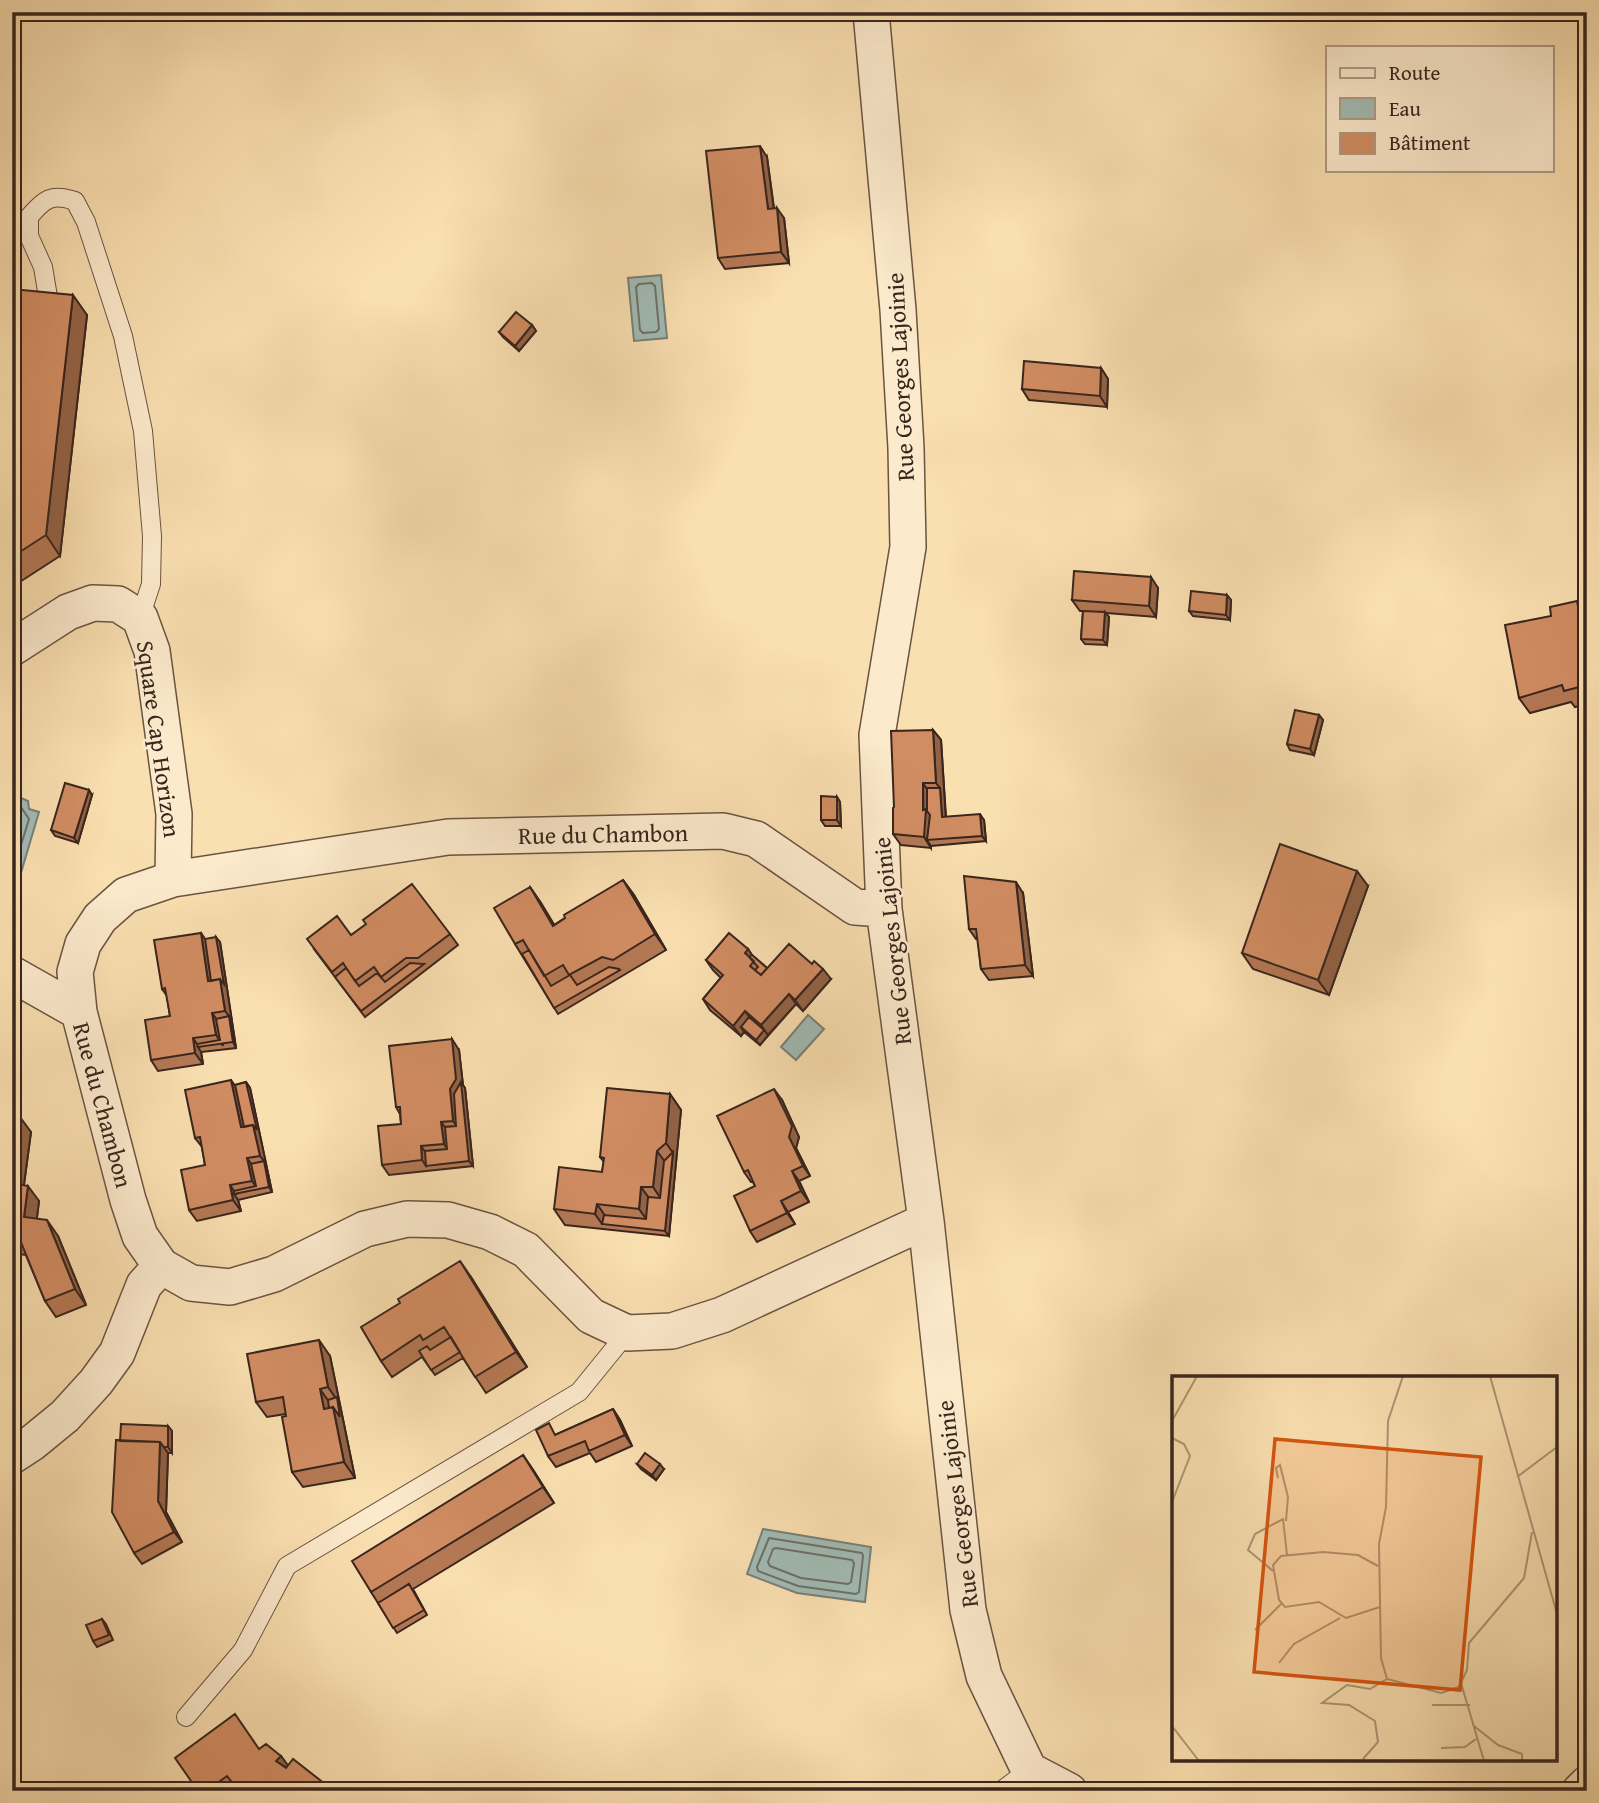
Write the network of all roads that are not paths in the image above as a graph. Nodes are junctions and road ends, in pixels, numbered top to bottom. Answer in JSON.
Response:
{"nodes":[{"id":1,"x":871,"y":12,"type":"edge"},
{"id":2,"x":48,"y":298,"type":"edge"},
{"id":3,"x":140,"y":618,"type":"junction"},
{"id":4,"x":12,"y":648,"type":"edge"},
{"id":5,"x":173,"y":879,"type":"junction"},
{"id":6,"x":884,"y":909,"type":"junction"},
{"id":7,"x":12,"y":974,"type":"edge"},
{"id":8,"x":79,"y":1012,"type":"junction"},
{"id":9,"x":926,"y":1222,"type":"junction"},
{"id":10,"x":161,"y":1266,"type":"junction"},
{"id":11,"x":627,"y":1333,"type":"junction"},
{"id":12,"x":12,"y":1456,"type":"edge"},
{"id":13,"x":186,"y":1717,"type":"dead end"},
{"id":14,"x":1029,"y":1770,"type":"junction"},
{"id":15,"x":1587,"y":1784,"type":"edge"},
{"id":16,"x":1001,"y":1791,"type":"edge"},
{"id":17,"x":1069,"y":1791,"type":"edge"},
{"id":18,"x":1580,"y":1791,"type":"edge"}],
"edges":[{"from":1,"to":6,"type":"street","name":"Rue Georges Lajoinie"},
{"from":2,"to":3,"type":"lane"},
{"from":3,"to":4,"type":"street","name":"Square Cap Horizon"},
{"from":3,"to":5,"type":"street","name":"Square Cap Horizon"},
{"from":5,"to":6,"type":"street","name":"Rue du Chambon"},
{"from":5,"to":8,"type":"street","name":"Rue du Chambon"},
{"from":6,"to":9,"type":"street","name":"Rue Georges Lajoinie"},
{"from":7,"to":8,"type":"street"},
{"from":8,"to":10,"type":"street","name":"Rue du Chambon"},
{"from":9,"to":11,"type":"street","name":"Rue du Chambon"},
{"from":9,"to":14,"type":"street","name":"Rue Georges Lajoinie"},
{"from":10,"to":11,"type":"street","name":"Rue du Chambon"},
{"from":10,"to":12,"type":"street"},
{"from":11,"to":13,"type":"lane"},
{"from":14,"to":16,"type":"lane"},
{"from":14,"to":17,"type":"street"},
{"from":15,"to":18,"type":"street"}]}
